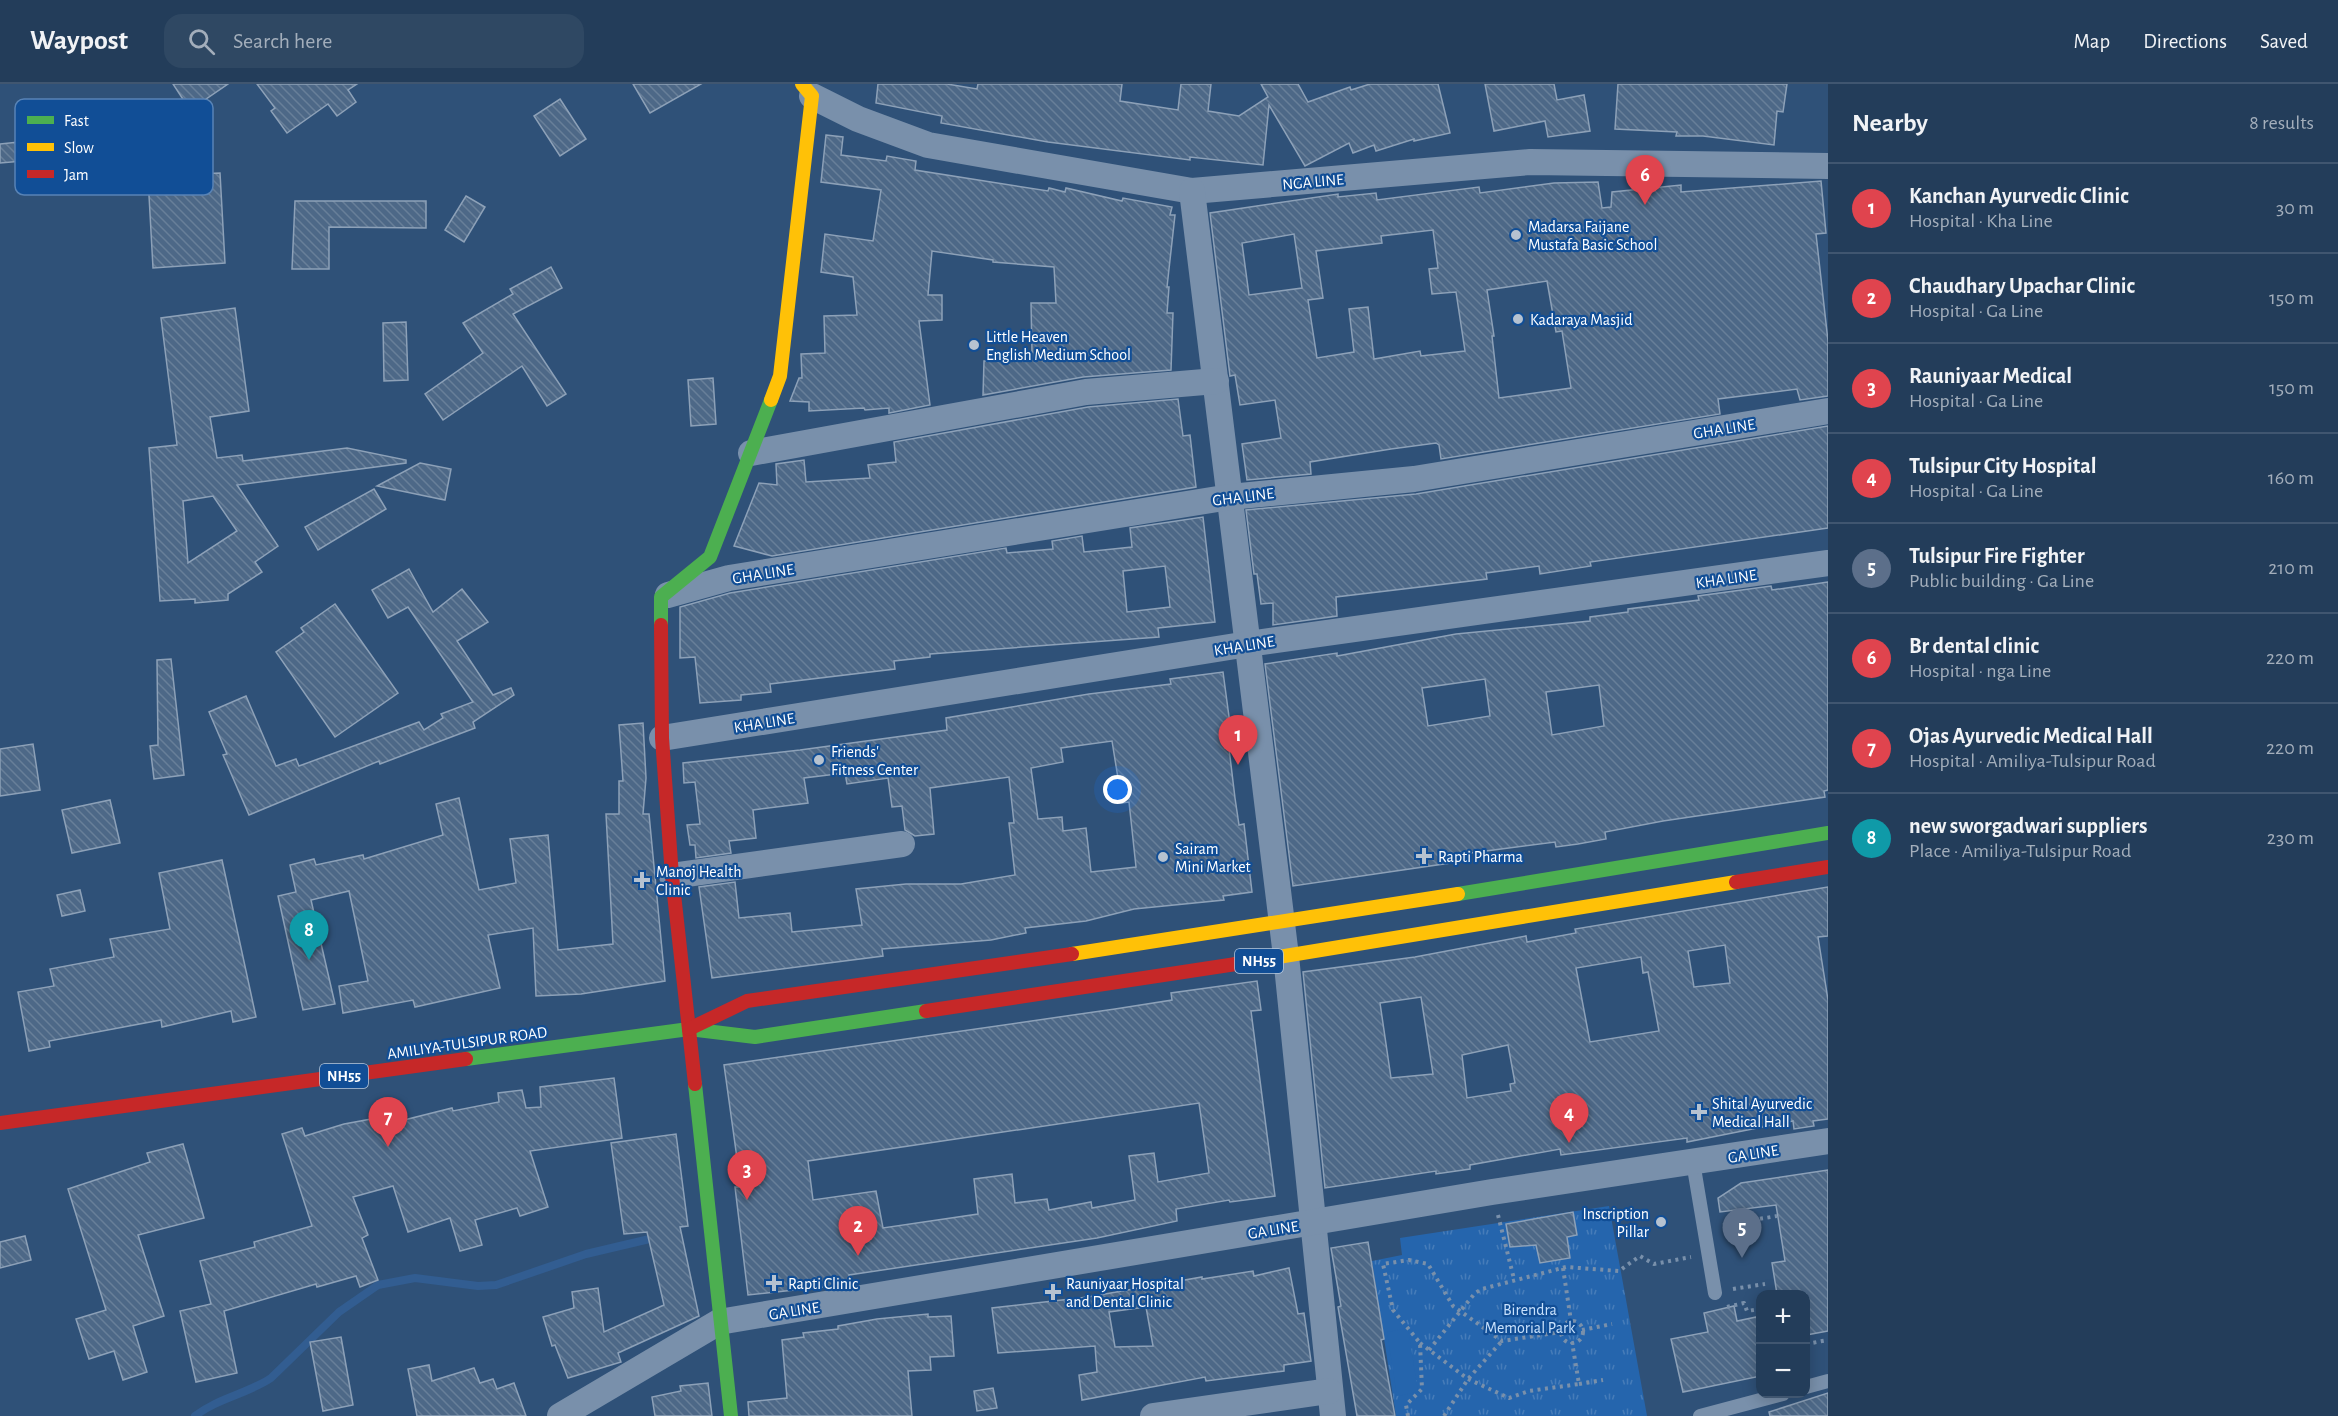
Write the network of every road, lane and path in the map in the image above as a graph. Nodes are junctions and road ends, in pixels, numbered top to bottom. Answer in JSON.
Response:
{"nodes":[{"id":1,"x":807,"y":90,"type":"edge"},
{"id":2,"x":1828,"y":166,"type":"edge"},
{"id":3,"x":1192,"y":191,"type":"junction"},
{"id":4,"x":1215,"y":381,"type":"junction"},
{"id":5,"x":1828,"y":411,"type":"edge"},
{"id":6,"x":751,"y":453,"type":"junction"},
{"id":7,"x":1230,"y":497,"type":"junction"},
{"id":8,"x":1828,"y":563,"type":"edge"},
{"id":9,"x":661,"y":597,"type":"junction"},
{"id":10,"x":1248,"y":644,"type":"junction"},
{"id":11,"x":662,"y":738,"type":"junction"},
{"id":12,"x":1828,"y":833,"type":"edge"},
{"id":13,"x":902,"y":844,"type":"dead end"},
{"id":14,"x":1828,"y":867,"type":"edge"},
{"id":15,"x":672,"y":876,"type":"junction"},
{"id":16,"x":1282,"y":922,"type":"junction"},
{"id":17,"x":1286,"y":956,"type":"junction"},
{"id":18,"x":688,"y":1029,"type":"junction"},
{"id":19,"x":0,"y":1123,"type":"edge"},
{"id":20,"x":1828,"y":1141,"type":"edge"},
{"id":21,"x":1693,"y":1162,"type":"junction"},
{"id":22,"x":1492,"y":1192,"type":"junction"},
{"id":23,"x":1777,"y":1216,"type":"dead end"},
{"id":24,"x":1313,"y":1223,"type":"junction"},
{"id":25,"x":1704,"y":1227,"type":"junction"},
{"id":26,"x":1709,"y":1253,"type":"junction"},
{"id":27,"x":1563,"y":1268,"type":"junction"},
{"id":28,"x":1514,"y":1279,"type":"junction"},
{"id":29,"x":1765,"y":1284,"type":"dead end"},
{"id":30,"x":1716,"y":1293,"type":"junction"},
{"id":31,"x":1756,"y":1310,"type":"edge"},
{"id":32,"x":1461,"y":1313,"type":"junction"},
{"id":33,"x":1571,"y":1321,"type":"junction"},
{"id":34,"x":719,"y":1322,"type":"junction"},
{"id":35,"x":1612,"y":1324,"type":"dead end"},
{"id":36,"x":1582,"y":1330,"type":"junction"},
{"id":37,"x":1561,"y":1332,"type":"junction"},
{"id":38,"x":1828,"y":1340,"type":"edge"},
{"id":39,"x":1502,"y":1341,"type":"junction"},
{"id":40,"x":1572,"y":1342,"type":"junction"},
{"id":41,"x":1419,"y":1343,"type":"junction"},
{"id":42,"x":1810,"y":1343,"type":"edge"},
{"id":43,"x":1429,"y":1350,"type":"junction"},
{"id":44,"x":1468,"y":1379,"type":"junction"},
{"id":45,"x":1603,"y":1380,"type":"dead end"},
{"id":46,"x":1828,"y":1381,"type":"edge"},
{"id":47,"x":1579,"y":1384,"type":"junction"},
{"id":48,"x":1810,"y":1386,"type":"edge"},
{"id":49,"x":1329,"y":1391,"type":"junction"},
{"id":50,"x":1768,"y":1398,"type":"edge"},
{"id":51,"x":560,"y":1416,"type":"edge"},
{"id":52,"x":731,"y":1416,"type":"edge"},
{"id":53,"x":1153,"y":1416,"type":"edge"},
{"id":54,"x":1333,"y":1416,"type":"edge"},
{"id":55,"x":1408,"y":1416,"type":"edge"},
{"id":56,"x":1444,"y":1416,"type":"edge"},
{"id":57,"x":1700,"y":1416,"type":"edge"}],
"edges":[{"from":1,"to":3,"type":"street","name":"NGA LINE"},
{"from":1,"to":6,"type":"main road"},
{"from":2,"to":3,"type":"street","name":"NGA LINE"},
{"from":3,"to":4,"type":"street"},
{"from":4,"to":6,"type":"street"},
{"from":4,"to":7,"type":"street"},
{"from":5,"to":7,"type":"street","name":"GHA LINE"},
{"from":6,"to":9,"type":"main road"},
{"from":7,"to":9,"type":"street","name":"GHA LINE"},
{"from":7,"to":10,"type":"street"},
{"from":8,"to":10,"type":"street","name":"KHA LINE"},
{"from":9,"to":11,"type":"main road"},
{"from":10,"to":11,"type":"street","name":"KHA LINE"},
{"from":10,"to":16,"type":"street"},
{"from":11,"to":15,"type":"main road"},
{"from":12,"to":16,"type":"main road","number":"NH55"},
{"from":13,"to":15,"type":"street"},
{"from":14,"to":17,"type":"main road","number":"NH55"},
{"from":15,"to":18,"type":"main road"},
{"from":16,"to":17,"type":"street"},
{"from":16,"to":18,"type":"main road","number":"NH55"},
{"from":17,"to":18,"type":"main road","number":"NH55"},
{"from":17,"to":24,"type":"street"},
{"from":18,"to":19,"type":"main road","name":"AMILIYA-TULSIPUR ROAD","number":"NH55"},
{"from":18,"to":34,"type":"main road"},
{"from":20,"to":21,"type":"street","name":"GA LINE"},
{"from":21,"to":22,"type":"street","name":"GA LINE"},
{"from":21,"to":25,"type":"lane"},
{"from":22,"to":24,"type":"street","name":"GA LINE"},
{"from":22,"to":28,"type":"path"},
{"from":23,"to":25,"type":"path"},
{"from":24,"to":34,"type":"street","name":"GA LINE"},
{"from":24,"to":49,"type":"street"},
{"from":25,"to":26,"type":"lane"},
{"from":26,"to":27,"type":"path"},
{"from":26,"to":30,"type":"lane"},
{"from":27,"to":28,"type":"path"},
{"from":27,"to":33,"type":"path"},
{"from":28,"to":32,"type":"path"},
{"from":29,"to":30,"type":"path"},
{"from":30,"to":31,"type":"path"},
{"from":32,"to":39,"type":"path"},
{"from":32,"to":41,"type":"path"},
{"from":32,"to":43,"type":"path"},
{"from":33,"to":36,"type":"path"},
{"from":33,"to":37,"type":"path"},
{"from":34,"to":51,"type":"street"},
{"from":34,"to":52,"type":"main road"},
{"from":35,"to":36,"type":"path"},
{"from":36,"to":40,"type":"path"},
{"from":37,"to":39,"type":"path"},
{"from":37,"to":40,"type":"path"},
{"from":38,"to":42,"type":"path"},
{"from":39,"to":44,"type":"path"},
{"from":40,"to":47,"type":"path"},
{"from":41,"to":43,"type":"path"},
{"from":41,"to":55,"type":"path"},
{"from":43,"to":44,"type":"path"},
{"from":44,"to":47,"type":"path"},
{"from":44,"to":56,"type":"path"},
{"from":45,"to":47,"type":"path"},
{"from":46,"to":48,"type":"lane"},
{"from":49,"to":53,"type":"street"},
{"from":49,"to":54,"type":"street"},
{"from":50,"to":57,"type":"lane"}]}
